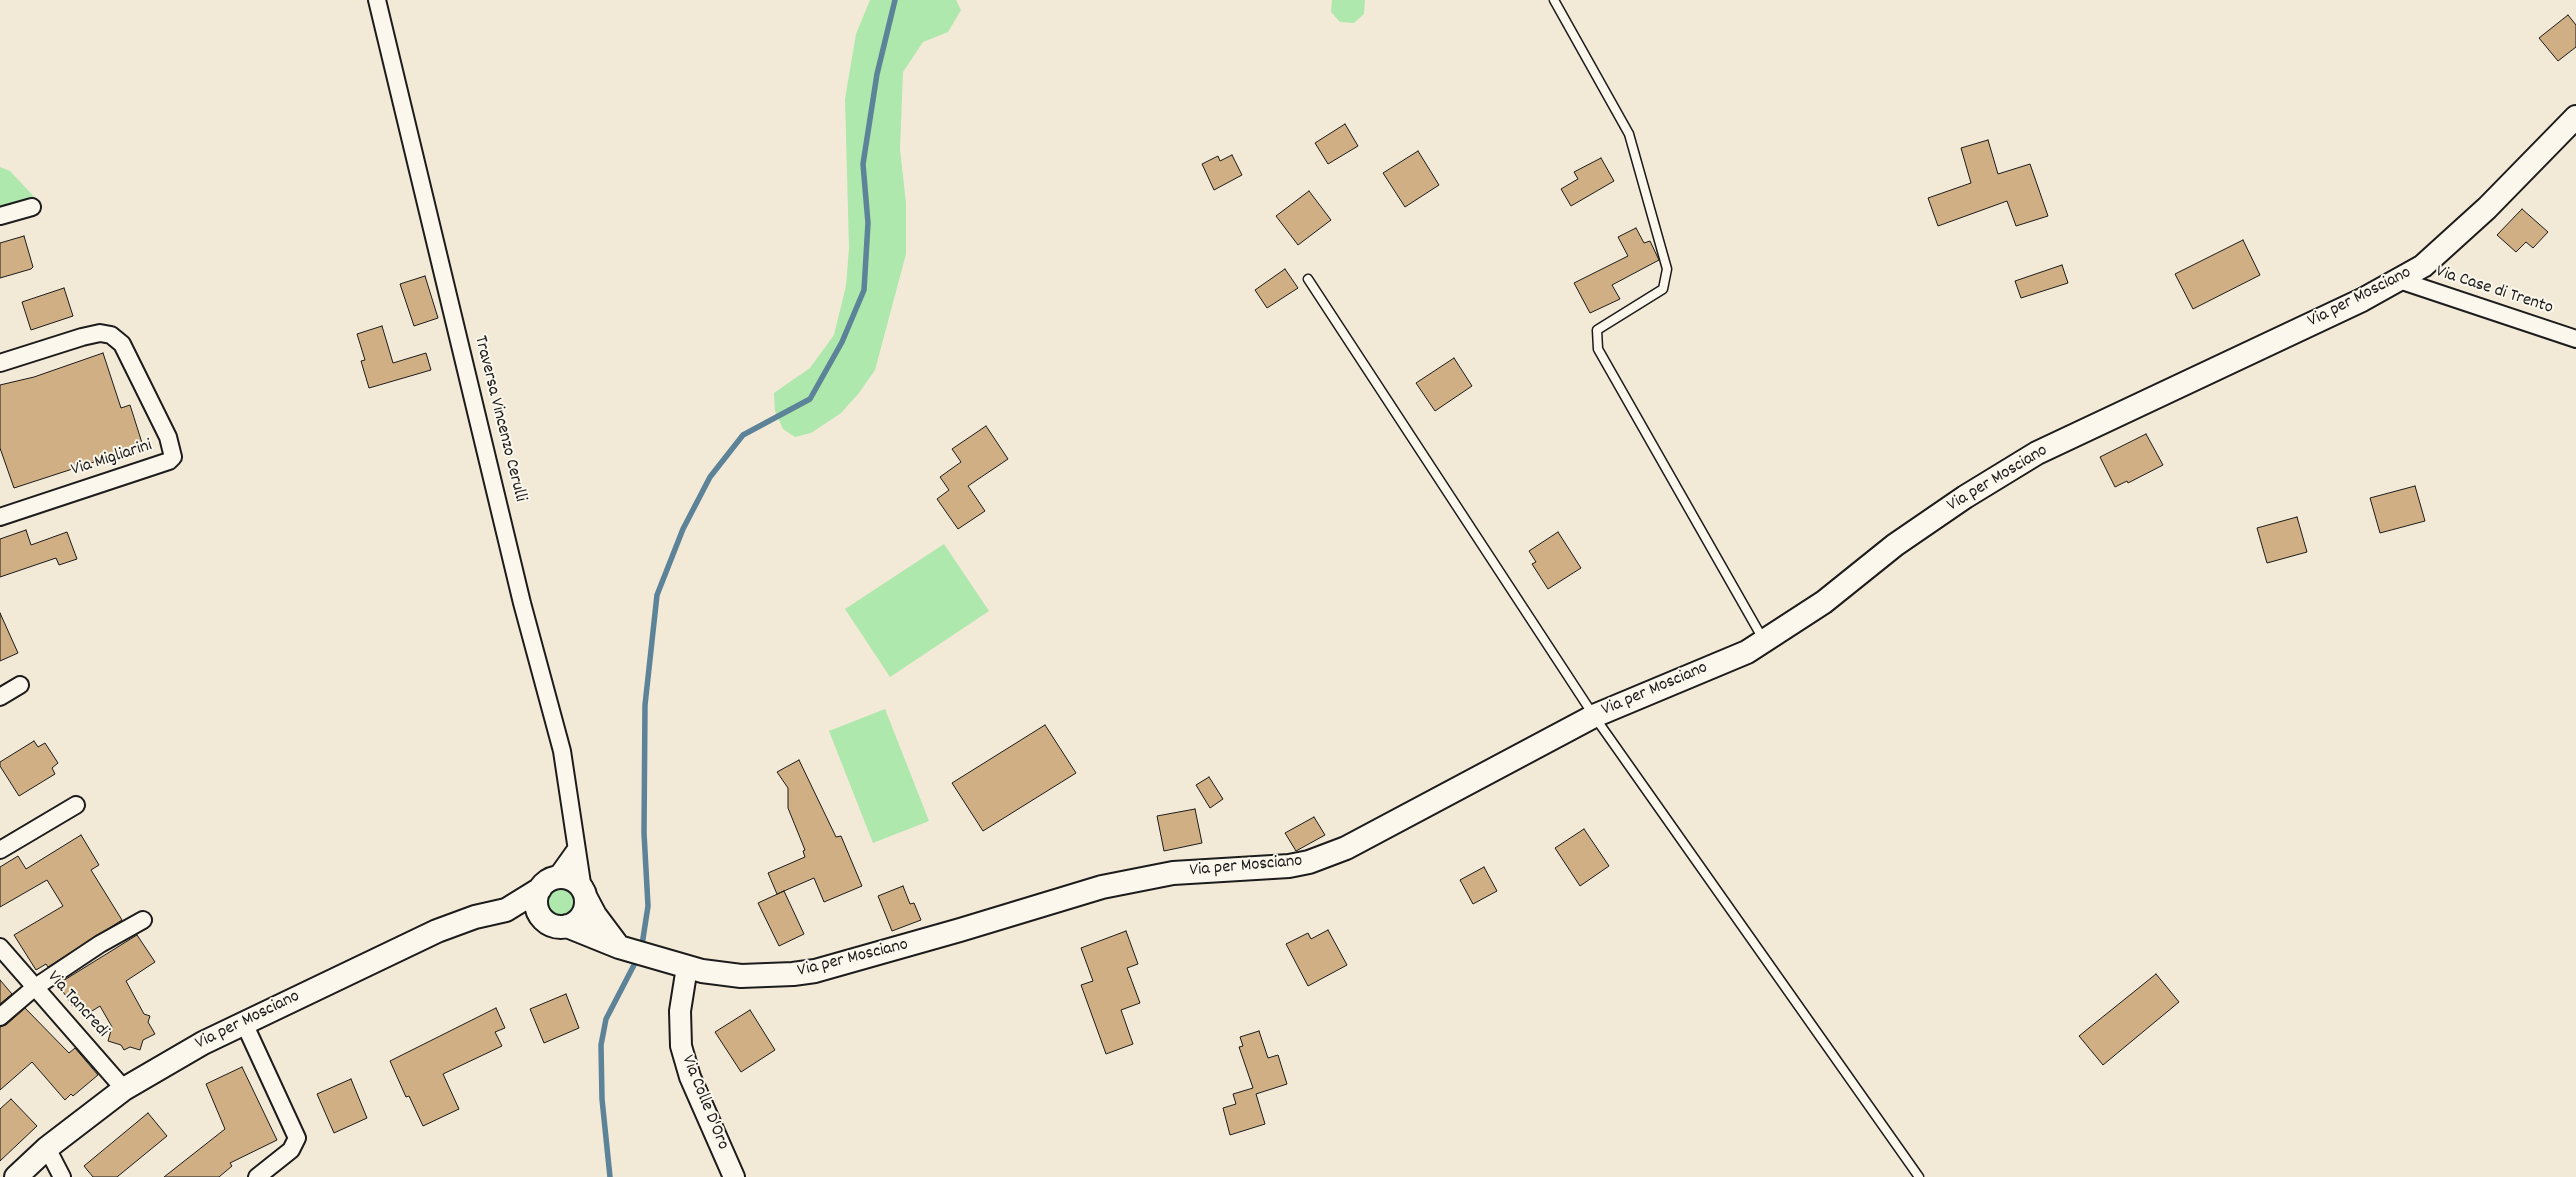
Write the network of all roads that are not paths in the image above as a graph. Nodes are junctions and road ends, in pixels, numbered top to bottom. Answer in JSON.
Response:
{"nodes":[{"id":1,"x":377,"y":0,"type":"edge"},
{"id":2,"x":1554,"y":0,"type":"edge"},
{"id":3,"x":2576,"y":117,"type":"edge"},
{"id":4,"x":32,"y":206,"type":"dead end"},
{"id":5,"x":0,"y":216,"type":"edge"},
{"id":6,"x":1308,"y":279,"type":"dead end"},
{"id":7,"x":2399,"y":280,"type":"junction"},
{"id":8,"x":2576,"y":339,"type":"edge"},
{"id":9,"x":0,"y":364,"type":"edge"},
{"id":10,"x":0,"y":517,"type":"edge"},
{"id":11,"x":1764,"y":641,"type":"junction"},
{"id":12,"x":20,"y":685,"type":"dead end"},
{"id":13,"x":0,"y":697,"type":"edge"},
{"id":14,"x":1594,"y":716,"type":"junction"},
{"id":15,"x":76,"y":805,"type":"dead end"},
{"id":16,"x":576,"y":849,"type":"junction"},
{"id":17,"x":0,"y":850,"type":"edge"},
{"id":18,"x":548,"y":883,"type":"junction"},
{"id":19,"x":585,"y":894,"type":"junction"},
{"id":20,"x":506,"y":910,"type":"junction"},
{"id":21,"x":543,"y":919,"type":"junction"},
{"id":22,"x":144,"y":920,"type":"dead end"},
{"id":23,"x":566,"y":926,"type":"junction"},
{"id":24,"x":0,"y":947,"type":"edge"},
{"id":25,"x":619,"y":947,"type":"junction"},
{"id":26,"x":687,"y":967,"type":"junction"},
{"id":27,"x":34,"y":988,"type":"junction"},
{"id":28,"x":0,"y":1017,"type":"edge"},
{"id":29,"x":244,"y":1023,"type":"junction"},
{"id":30,"x":124,"y":1089,"type":"junction"},
{"id":31,"x":47,"y":1148,"type":"junction"},
{"id":32,"x":16,"y":1177,"type":"edge"},
{"id":33,"x":62,"y":1177,"type":"edge"},
{"id":34,"x":257,"y":1177,"type":"edge"},
{"id":35,"x":734,"y":1177,"type":"edge"},
{"id":36,"x":1919,"y":1177,"type":"edge"}],
"edges":[{"from":1,"to":16,"type":"street","name":"Traversa Vincenzo Cerulli"},
{"from":2,"to":11,"type":"lane"},
{"from":3,"to":7,"type":"main road","name":"Via per Mosciano"},
{"from":4,"to":5,"type":"street"},
{"from":6,"to":14,"type":"lane"},
{"from":7,"to":8,"type":"street","name":"Via Case di Trento"},
{"from":7,"to":11,"type":"main road","name":"Via per Mosciano"},
{"from":9,"to":10,"type":"street","name":"Via Migliarini"},
{"from":11,"to":14,"type":"main road","name":"Via per Mosciano"},
{"from":12,"to":13,"type":"street"},
{"from":14,"to":26,"type":"main road","name":"Via per Mosciano"},
{"from":14,"to":36,"type":"lane"},
{"from":15,"to":17,"type":"street"},
{"from":16,"to":18,"type":"street"},
{"from":16,"to":19,"type":"street","name":"Traversa Vincenzo Cerulli"},
{"from":18,"to":19,"type":"main road"},
{"from":18,"to":20,"type":"main road","name":"Via per Mosciano"},
{"from":18,"to":21,"type":"main road"},
{"from":19,"to":23,"type":"main road"},
{"from":19,"to":25,"type":"main road"},
{"from":20,"to":21,"type":"main road","name":"Via per Mosciano"},
{"from":20,"to":29,"type":"main road","name":"Via per Mosciano"},
{"from":21,"to":23,"type":"main road"},
{"from":22,"to":27,"type":"street"},
{"from":23,"to":25,"type":"main road","name":"Via per Mosciano"},
{"from":24,"to":27,"type":"street","name":"Via Tancredi"},
{"from":25,"to":26,"type":"main road","name":"Via per Mosciano"},
{"from":26,"to":35,"type":"street","name":"Via Colle D'Oro"},
{"from":27,"to":28,"type":"street"},
{"from":27,"to":30,"type":"street","name":"Via Tancredi"},
{"from":29,"to":30,"type":"main road","name":"Via per Mosciano"},
{"from":29,"to":34,"type":"street"},
{"from":30,"to":31,"type":"main road","name":"Via per Mosciano"},
{"from":31,"to":32,"type":"main road","name":"Via per Mosciano"},
{"from":31,"to":33,"type":"street"}]}
